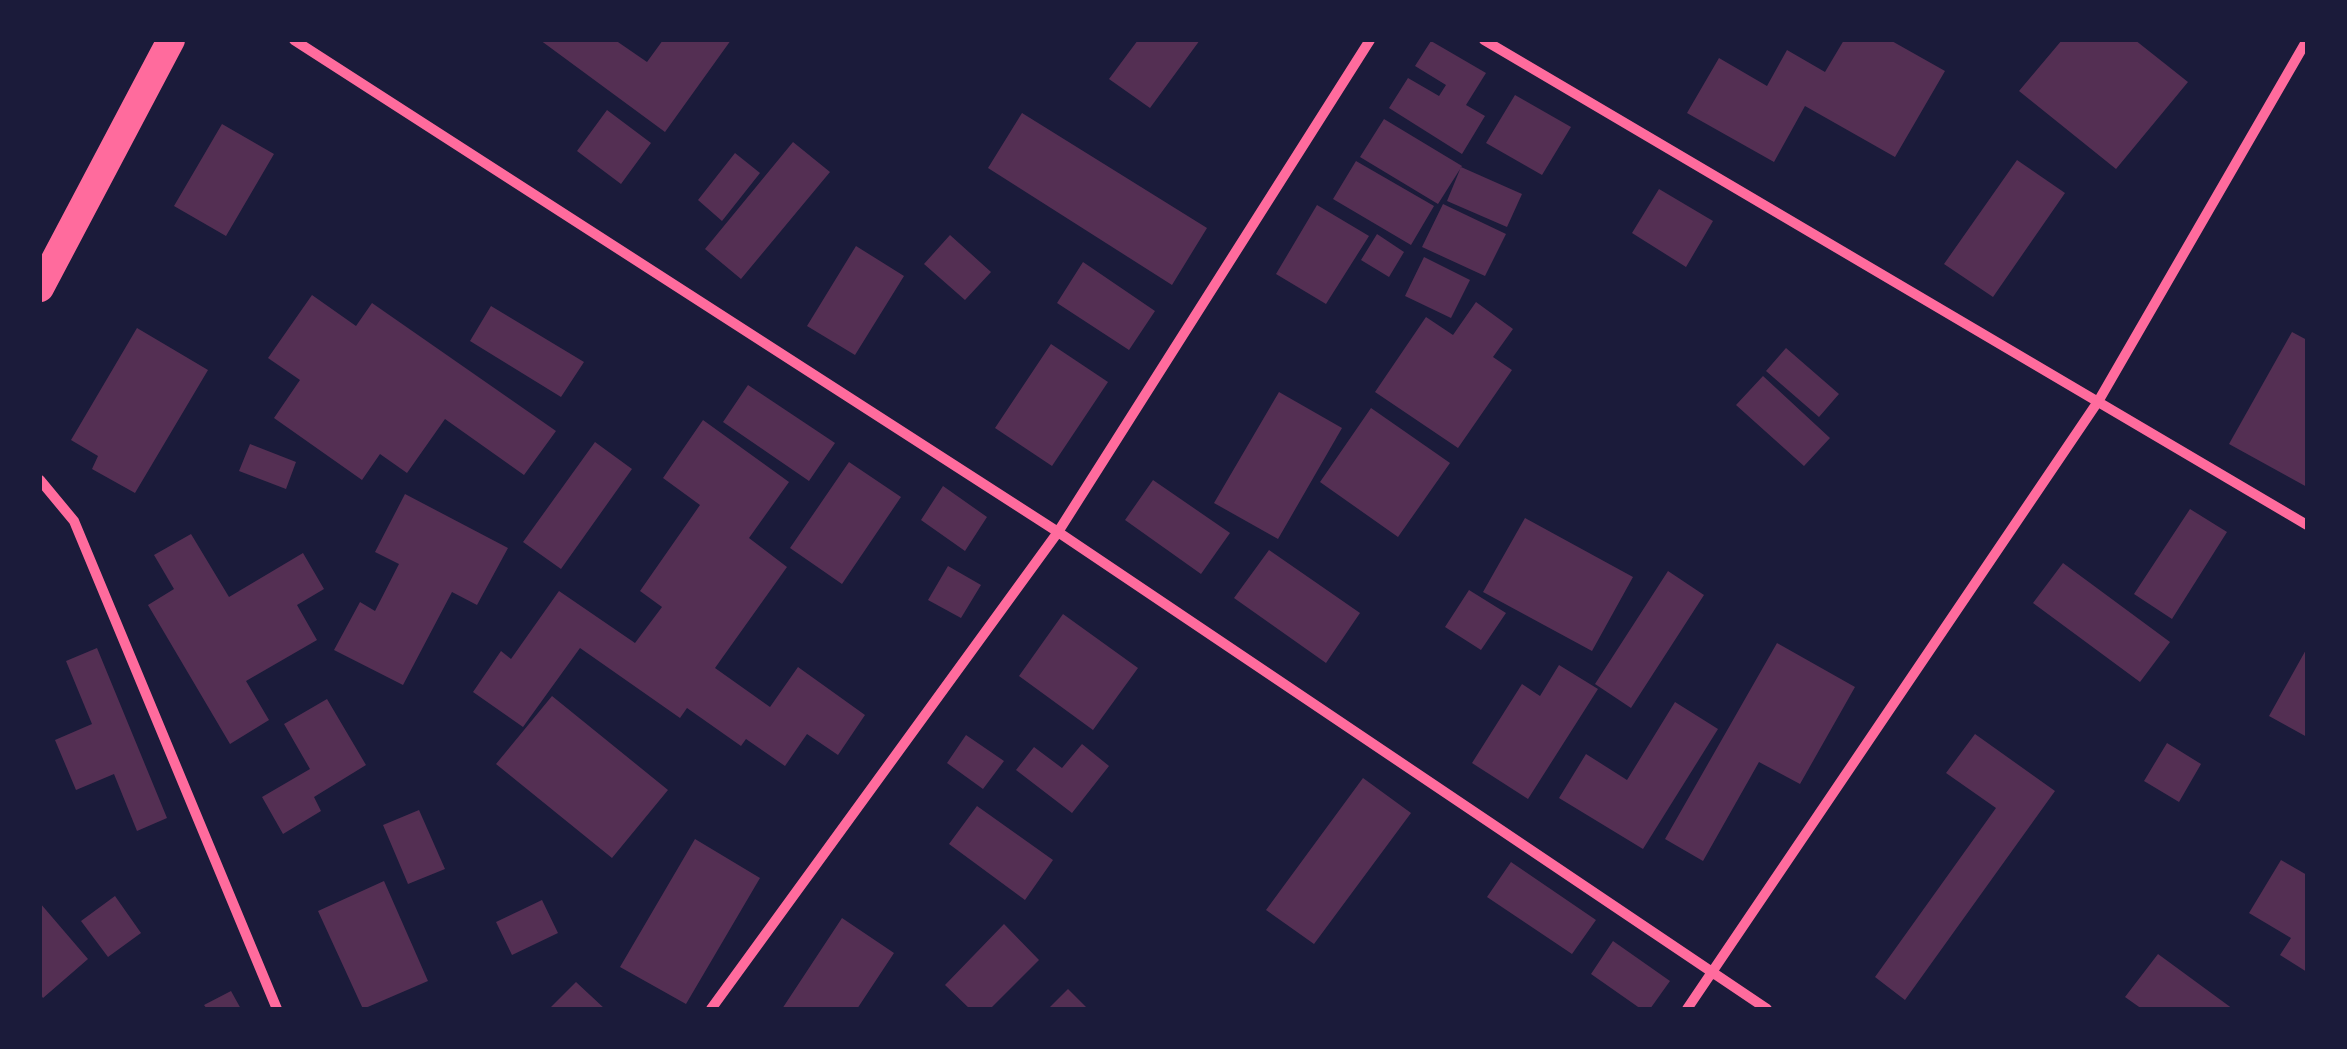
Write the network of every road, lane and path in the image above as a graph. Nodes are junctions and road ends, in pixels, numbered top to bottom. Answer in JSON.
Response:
{"nodes":[{"id":1,"x":171,"y":40,"type":"edge"},
{"id":2,"x":294,"y":40,"type":"edge"},
{"id":3,"x":1370,"y":40,"type":"edge"},
{"id":4,"x":1484,"y":40,"type":"edge"},
{"id":5,"x":2307,"y":40,"type":"edge"},
{"id":6,"x":40,"y":288,"type":"edge"},
{"id":7,"x":2100,"y":400,"type":"junction"},
{"id":8,"x":40,"y":480,"type":"edge"},
{"id":9,"x":2307,"y":525,"type":"edge"},
{"id":10,"x":1058,"y":532,"type":"junction"},
{"id":11,"x":1711,"y":971,"type":"junction"},
{"id":12,"x":278,"y":1009,"type":"edge"},
{"id":13,"x":711,"y":1009,"type":"edge"},
{"id":14,"x":1687,"y":1009,"type":"edge"},
{"id":15,"x":1767,"y":1009,"type":"edge"}],
"edges":[{"from":1,"to":6,"type":"highway"},
{"from":2,"to":10,"type":"street"},
{"from":3,"to":10,"type":"street"},
{"from":4,"to":7,"type":"street"},
{"from":5,"to":7,"type":"street"},
{"from":7,"to":9,"type":"street"},
{"from":7,"to":11,"type":"street"},
{"from":8,"to":12,"type":"street"},
{"from":10,"to":11,"type":"street"},
{"from":10,"to":13,"type":"street"},
{"from":11,"to":14,"type":"street"},
{"from":11,"to":15,"type":"street"}]}
